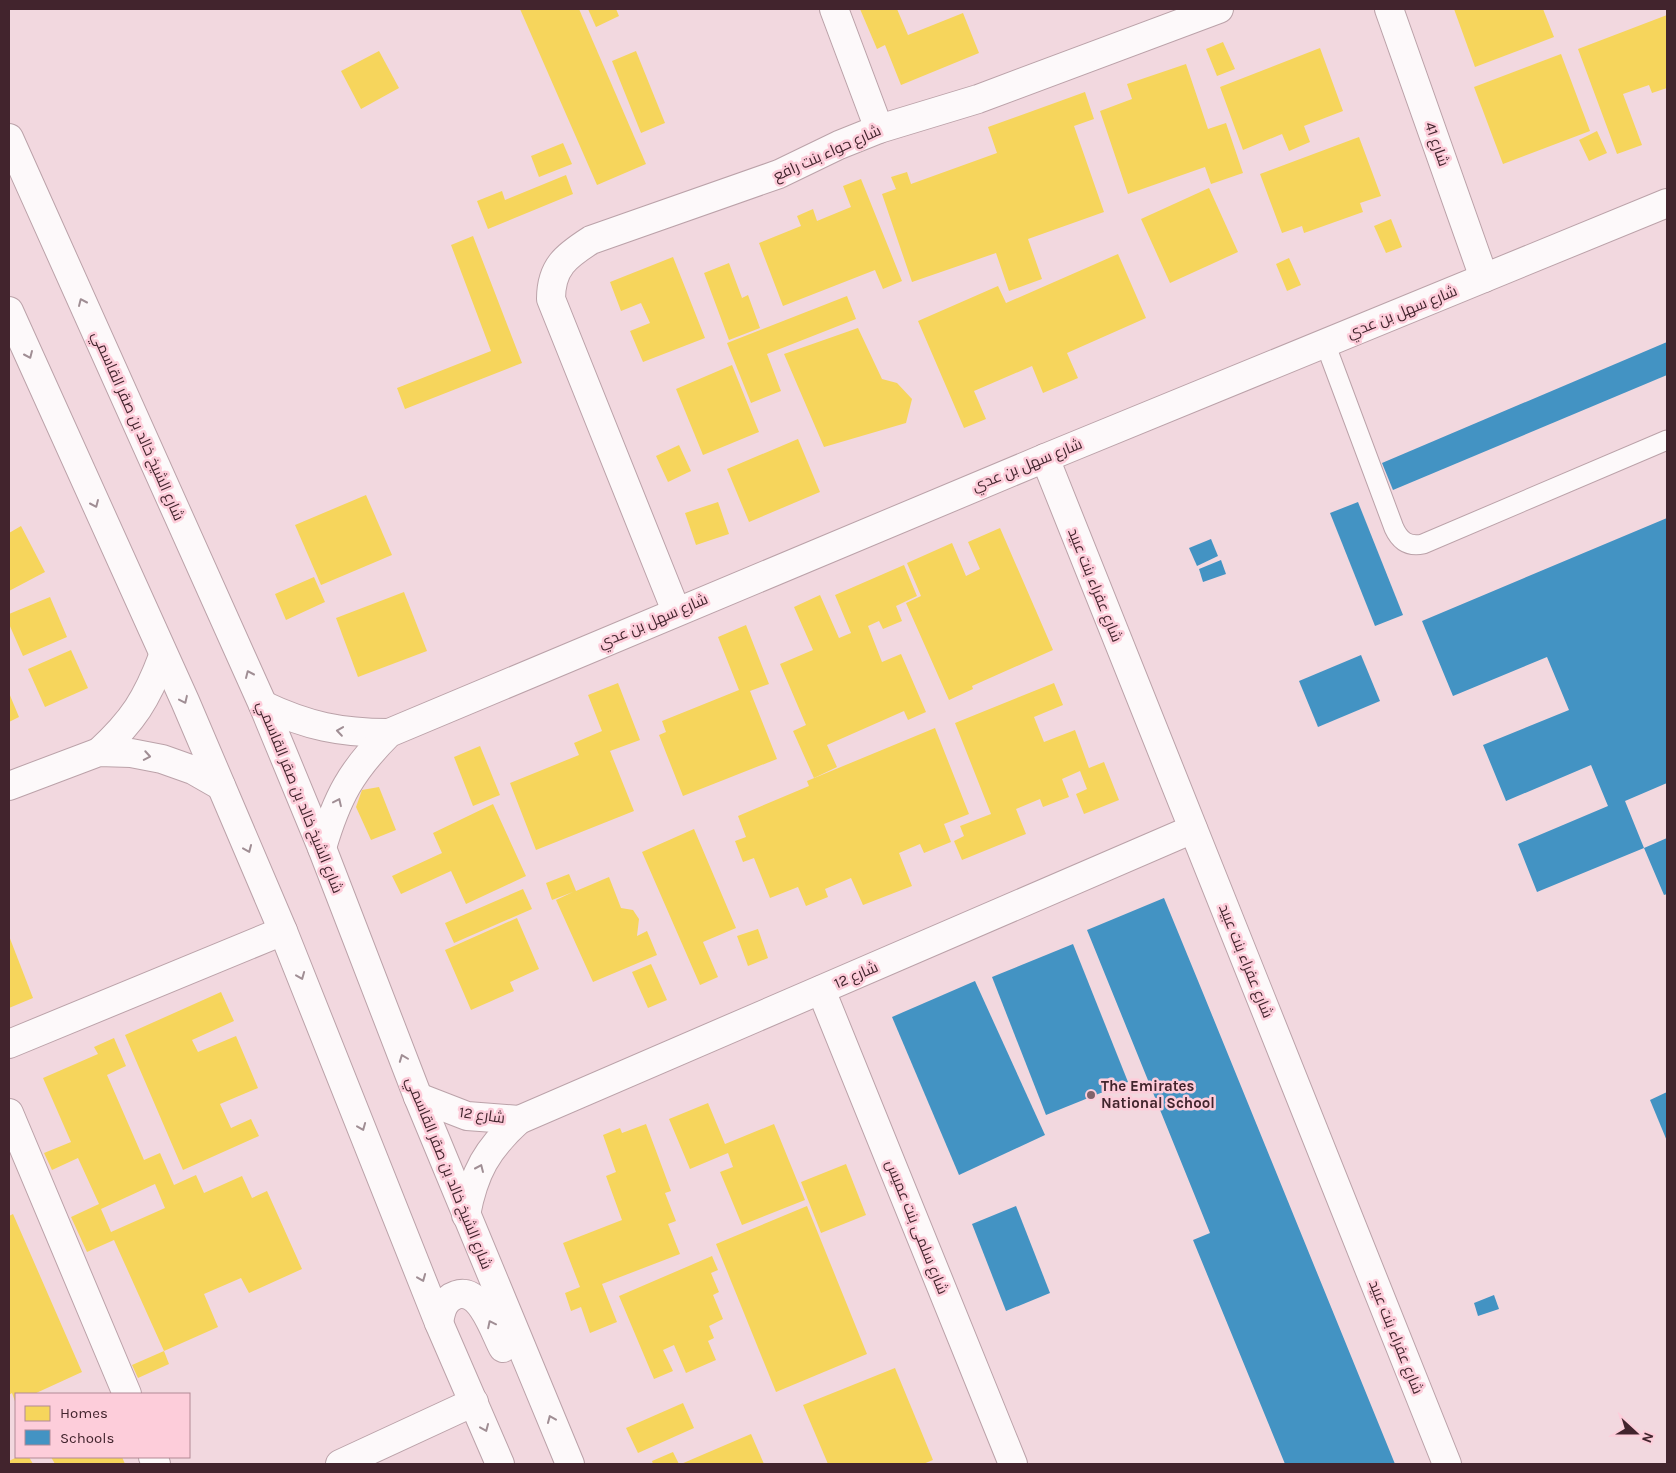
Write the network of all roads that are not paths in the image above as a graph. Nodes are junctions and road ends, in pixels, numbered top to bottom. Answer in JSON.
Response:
{"nodes":[{"id":1,"x":834,"y":9,"type":"edge"},
{"id":2,"x":1219,"y":9,"type":"edge"},
{"id":3,"x":1390,"y":9,"type":"edge"},
{"id":4,"x":879,"y":129,"type":"junction"},
{"id":5,"x":9,"y":138,"type":"edge"},
{"id":6,"x":1667,"y":203,"type":"edge"},
{"id":7,"x":1484,"y":278,"type":"junction"},
{"id":8,"x":9,"y":311,"type":"edge"},
{"id":9,"x":1325,"y":343,"type":"junction"},
{"id":10,"x":1667,"y":440,"type":"edge"},
{"id":11,"x":1044,"y":458,"type":"junction"},
{"id":12,"x":676,"y":611,"type":"junction"},
{"id":13,"x":164,"y":656,"type":"junction"},
{"id":14,"x":263,"y":705,"type":"junction"},
{"id":15,"x":389,"y":733,"type":"junction"},
{"id":16,"x":99,"y":752,"type":"junction"},
{"id":17,"x":9,"y":786,"type":"edge"},
{"id":18,"x":221,"y":786,"type":"junction"},
{"id":19,"x":1193,"y":829,"type":"junction"},
{"id":20,"x":322,"y":848,"type":"junction"},
{"id":21,"x":283,"y":931,"type":"junction"},
{"id":22,"x":821,"y":990,"type":"junction"},
{"id":23,"x":9,"y":1044,"type":"edge"},
{"id":24,"x":418,"y":1097,"type":"junction"},
{"id":25,"x":9,"y":1113,"type":"edge"},
{"id":26,"x":519,"y":1120,"type":"junction"},
{"id":27,"x":466,"y":1215,"type":"junction"},
{"id":28,"x":439,"y":1322,"type":"junction"},
{"id":29,"x":539,"y":1391,"type":"junction"},
{"id":30,"x":127,"y":1393,"type":"edge"},
{"id":31,"x":474,"y":1402,"type":"junction"},
{"id":32,"x":340,"y":1464,"type":"edge"},
{"id":33,"x":500,"y":1464,"type":"edge"},
{"id":34,"x":570,"y":1464,"type":"edge"},
{"id":35,"x":1013,"y":1464,"type":"edge"},
{"id":36,"x":1447,"y":1464,"type":"edge"}],
"edges":[{"from":1,"to":4,"type":"street"},
{"from":2,"to":4,"type":"street","name":"شارع حواء بنت رافع"},
{"from":3,"to":7,"type":"street","name":"شارع 41"},
{"from":4,"to":12,"type":"street","name":"شارع حواء بنت رافع"},
{"from":14,"to":5,"type":"street","name":"شارع الشيخ خالد بن صقر القاسمي","one_way":true},
{"from":6,"to":7,"type":"street","name":"شارع سهل بن عدي"},
{"from":7,"to":9,"type":"street","name":"شارع سهل بن عدي"},
{"from":8,"to":13,"type":"street","one_way":true},
{"from":9,"to":10,"type":"lane"},
{"from":9,"to":11,"type":"street","name":"شارع سهل بن عدي"},
{"from":11,"to":12,"type":"street","name":"شارع سهل بن عدي"},
{"from":11,"to":19,"type":"street","name":"شارع عفراء بنت عبيد"},
{"from":12,"to":15,"type":"street","name":"شارع سهل بن عدي"},
{"from":13,"to":16,"type":"street"},
{"from":13,"to":18,"type":"street","one_way":true},
{"from":15,"to":14,"type":"street","name":"شارع سهل بن عدي","one_way":true},
{"from":14,"to":20,"type":"street","name":"شارع الشيخ خالد بن صقر القاسمي"},
{"from":20,"to":15,"type":"street","name":"شارع سهل بن عدي","one_way":true},
{"from":16,"to":17,"type":"street"},
{"from":16,"to":18,"type":"street","one_way":true},
{"from":18,"to":21,"type":"street","one_way":true},
{"from":19,"to":22,"type":"street","name":"شارع 12"},
{"from":19,"to":36,"type":"street","name":"شارع عفراء بنت عبيد"},
{"from":24,"to":20,"type":"street","name":"شارع الشيخ خالد بن صقر القاسمي","one_way":true},
{"from":21,"to":23,"type":"street"},
{"from":21,"to":28,"type":"street","one_way":true},
{"from":22,"to":26,"type":"street","name":"شارع 12"},
{"from":22,"to":35,"type":"street","name":"شارع سلمى بنت عميس"},
{"from":24,"to":26,"type":"street","name":"شارع 12"},
{"from":24,"to":27,"type":"street","name":"شارع الشيخ خالد بن صقر القاسمي"},
{"from":25,"to":30,"type":"street"},
{"from":27,"to":26,"type":"street","name":"شارع 12","one_way":true},
{"from":27,"to":29,"type":"street","name":"شارع الشيخ خالد بن صقر القاسمي"},
{"from":29,"to":28,"type":"street","one_way":true},
{"from":28,"to":31,"type":"street"},
{"from":34,"to":29,"type":"street","name":"شارع الشيخ خالد بن صقر القاسمي","one_way":true},
{"from":31,"to":32,"type":"street"},
{"from":31,"to":33,"type":"street","one_way":true}]}
